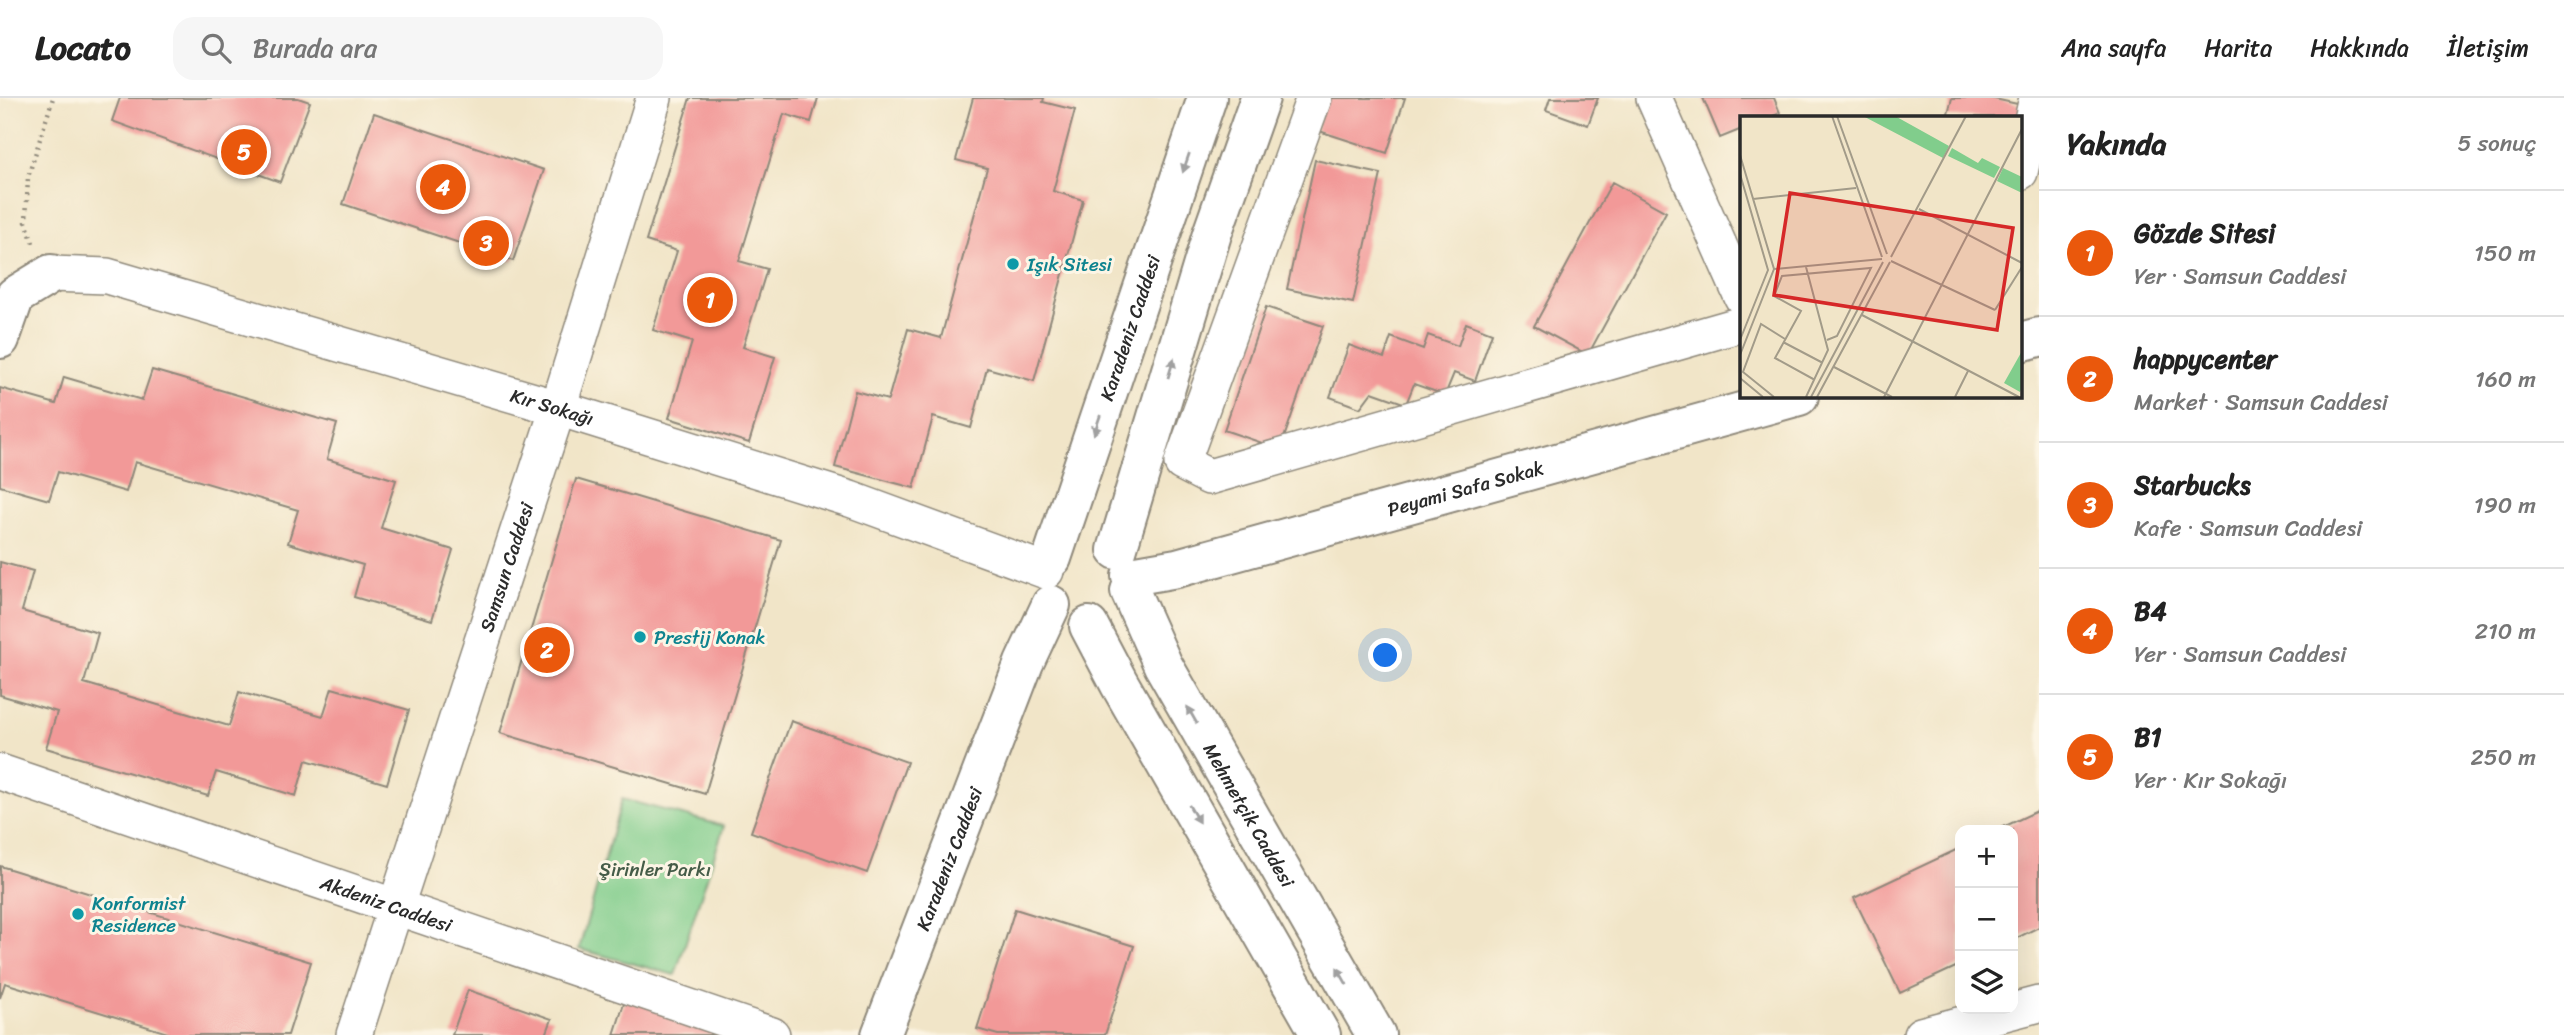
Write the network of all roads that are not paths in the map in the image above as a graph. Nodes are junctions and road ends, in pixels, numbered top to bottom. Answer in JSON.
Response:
{"nodes":[{"id":1,"x":654,"y":98,"type":"edge"},
{"id":2,"x":1208,"y":98,"type":"edge"},
{"id":3,"x":1260,"y":98,"type":"edge"},
{"id":4,"x":1314,"y":98,"type":"edge"},
{"id":5,"x":1654,"y":98,"type":"edge"},
{"id":6,"x":2037,"y":98,"type":"edge"},
{"id":7,"x":2022,"y":163,"type":"edge"},
{"id":8,"x":48,"y":276,"type":"joint"},
{"id":9,"x":1740,"y":295,"type":"edge"},
{"id":10,"x":1740,"y":324,"type":"edge"},
{"id":11,"x":2039,"y":337,"type":"edge"},
{"id":12,"x":0,"y":339,"type":"edge"},
{"id":13,"x":2022,"y":341,"type":"edge"},
{"id":14,"x":1788,"y":397,"type":"edge"},
{"id":15,"x":558,"y":408,"type":"junction"},
{"id":16,"x":1126,"y":572,"type":"junction"},
{"id":17,"x":1050,"y":578,"type":"junction"},
{"id":18,"x":1089,"y":626,"type":"junction"},
{"id":19,"x":0,"y":772,"type":"edge"},
{"id":20,"x":396,"y":906,"type":"junction"},
{"id":21,"x":2039,"y":1004,"type":"edge"},
{"id":22,"x":354,"y":1035,"type":"edge"},
{"id":23,"x":772,"y":1035,"type":"edge"},
{"id":24,"x":881,"y":1035,"type":"edge"},
{"id":25,"x":1321,"y":1035,"type":"edge"},
{"id":26,"x":1376,"y":1035,"type":"edge"},
{"id":27,"x":1921,"y":1035,"type":"edge"}],
"edges":[{"from":1,"to":15,"type":"street","name":"Samsun Caddesi"},
{"from":2,"to":17,"type":"main road","name":"Karadeniz Caddesi","one_way":true},
{"from":16,"to":3,"type":"main road","one_way":true},
{"from":4,"to":10,"type":"street"},
{"from":5,"to":9,"type":"street"},
{"from":6,"to":7,"type":"street"},
{"from":8,"to":12,"type":"main road"},
{"from":8,"to":15,"type":"street","name":"Kır Sokağı"},
{"from":11,"to":13,"type":"main road"},
{"from":14,"to":16,"type":"main road","name":"Peyami Safa Sokak"},
{"from":15,"to":17,"type":"street","name":"Kır Sokağı"},
{"from":15,"to":20,"type":"street","name":"Samsun Caddesi"},
{"from":16,"to":17,"type":"main road"},
{"from":16,"to":18,"type":"main road"},
{"from":26,"to":16,"type":"main road","name":"Mehmetçik Caddesi","one_way":true},
{"from":17,"to":18,"type":"main road"},
{"from":17,"to":24,"type":"main road","name":"Karadeniz Caddesi"},
{"from":18,"to":25,"type":"main road","one_way":true},
{"from":19,"to":20,"type":"street","name":"Akdeniz Caddesi"},
{"from":20,"to":22,"type":"street","name":"Samsun Caddesi"},
{"from":20,"to":23,"type":"street","name":"Akdeniz Caddesi"},
{"from":21,"to":27,"type":"street"}]}
